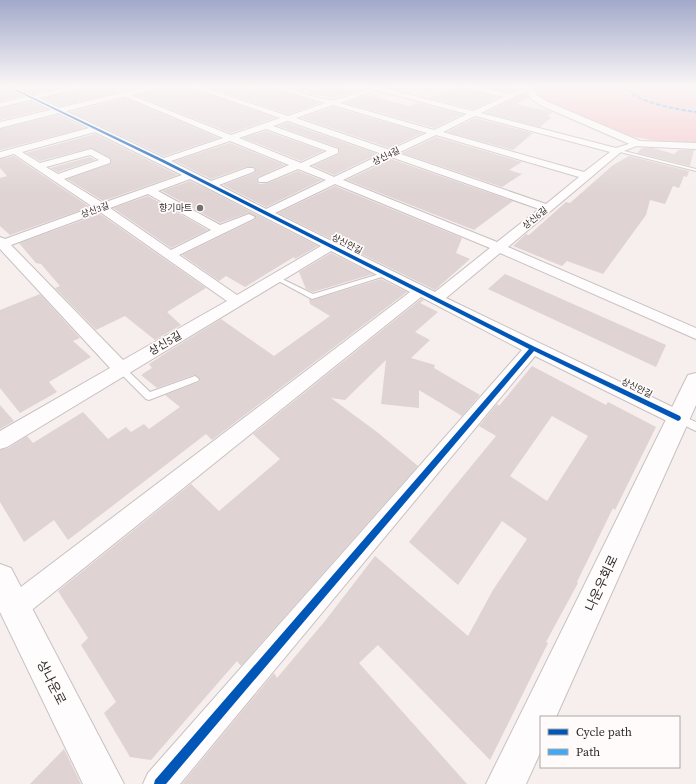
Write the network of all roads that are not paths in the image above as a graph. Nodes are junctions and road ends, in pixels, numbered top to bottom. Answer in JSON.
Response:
{"nodes":[{"id":1,"x":10,"y":123,"type":"edge"},
{"id":2,"x":82,"y":123,"type":"edge"},
{"id":3,"x":193,"y":123,"type":"edge"},
{"id":4,"x":276,"y":123,"type":"edge"},
{"id":5,"x":303,"y":123,"type":"edge"},
{"id":6,"x":398,"y":123,"type":"edge"},
{"id":7,"x":457,"y":123,"type":"edge"},
{"id":8,"x":507,"y":123,"type":"edge"},
{"id":9,"x":588,"y":123,"type":"edge"},
{"id":10,"x":0,"y":125,"type":"edge"},
{"id":11,"x":266,"y":126,"type":"junction"},
{"id":12,"x":96,"y":129,"type":"junction"},
{"id":13,"x":246,"y":132,"type":"junction"},
{"id":14,"x":436,"y":133,"type":"junction"},
{"id":15,"x":291,"y":134,"type":"junction"},
{"id":16,"x":231,"y":138,"type":"junction"},
{"id":17,"x":278,"y":140,"type":"dead end"},
{"id":18,"x":306,"y":140,"type":"junction"},
{"id":19,"x":638,"y":144,"type":"junction"},
{"id":20,"x":318,"y":145,"type":"junction"},
{"id":21,"x":263,"y":146,"type":"junction"},
{"id":22,"x":696,"y":146,"type":"edge"},
{"id":23,"x":15,"y":151,"type":"junction"},
{"id":24,"x":287,"y":151,"type":"junction"},
{"id":25,"x":618,"y":151,"type":"junction"},
{"id":26,"x":390,"y":154,"type":"junction"},
{"id":27,"x":0,"y":155,"type":"edge"},
{"id":28,"x":301,"y":159,"type":"junction"},
{"id":29,"x":163,"y":160,"type":"junction"},
{"id":30,"x":353,"y":160,"type":"dead end"},
{"id":31,"x":39,"y":166,"type":"junction"},
{"id":32,"x":365,"y":166,"type":"junction"},
{"id":33,"x":250,"y":170,"type":"dead end"},
{"id":34,"x":695,"y":170,"type":"dead end"},
{"id":35,"x":190,"y":175,"type":"junction"},
{"id":36,"x":586,"y":176,"type":"junction"},
{"id":37,"x":57,"y":178,"type":"junction"},
{"id":38,"x":263,"y":180,"type":"dead end"},
{"id":39,"x":336,"y":180,"type":"junction"},
{"id":40,"x":210,"y":185,"type":"junction"},
{"id":41,"x":149,"y":190,"type":"junction"},
{"id":42,"x":102,"y":208,"type":"junction"},
{"id":43,"x":548,"y":208,"type":"junction"},
{"id":44,"x":266,"y":214,"type":"junction"},
{"id":45,"x":249,"y":217,"type":"dead end"},
{"id":46,"x":220,"y":230,"type":"junction"},
{"id":47,"x":1,"y":244,"type":"edge"},
{"id":48,"x":331,"y":246,"type":"junction"},
{"id":49,"x":498,"y":247,"type":"junction"},
{"id":50,"x":170,"y":254,"type":"junction"},
{"id":51,"x":386,"y":274,"type":"junction"},
{"id":52,"x":276,"y":278,"type":"junction"},
{"id":53,"x":428,"y":295,"type":"junction"},
{"id":54,"x":237,"y":301,"type":"junction"},
{"id":55,"x":696,"y":334,"type":"edge"},
{"id":56,"x":533,"y":348,"type":"junction"},
{"id":57,"x":120,"y":368,"type":"junction"},
{"id":58,"x":195,"y":379,"type":"dead end"},
{"id":59,"x":696,"y":381,"type":"edge"},
{"id":60,"x":687,"y":422,"type":"edge"},
{"id":61,"x":0,"y":441,"type":"edge"},
{"id":62,"x":7,"y":594,"type":"edge"},
{"id":63,"x":104,"y":784,"type":"edge"},
{"id":64,"x":158,"y":784,"type":"edge"},
{"id":65,"x":506,"y":784,"type":"edge"}],
"edges":[{"from":1,"to":10,"type":"street"},
{"from":2,"to":12,"type":"street","name":"상신안길"},
{"from":3,"to":16,"type":"street"},
{"from":4,"to":11,"type":"street"},
{"from":5,"to":26,"type":"street"},
{"from":6,"to":14,"type":"street"},
{"from":7,"to":14,"type":"street","name":"상신4길"},
{"from":8,"to":25,"type":"street"},
{"from":9,"to":19,"type":"street"},
{"from":11,"to":13,"type":"street"},
{"from":11,"to":15,"type":"street"},
{"from":12,"to":23,"type":"street"},
{"from":12,"to":29,"type":"street","name":"상신안길"},
{"from":13,"to":16,"type":"street"},
{"from":13,"to":21,"type":"street"},
{"from":14,"to":26,"type":"street","name":"상신4길"},
{"from":14,"to":36,"type":"street"},
{"from":15,"to":17,"type":"street"},
{"from":15,"to":18,"type":"street"},
{"from":16,"to":21,"type":"street"},
{"from":16,"to":29,"type":"street"},
{"from":18,"to":20,"type":"street"},
{"from":18,"to":24,"type":"street"},
{"from":19,"to":22,"type":"street"},
{"from":19,"to":25,"type":"street","name":"상신6길"},
{"from":20,"to":28,"type":"street"},
{"from":20,"to":28,"type":"street"},
{"from":21,"to":24,"type":"street"},
{"from":23,"to":27,"type":"street"},
{"from":23,"to":31,"type":"street"},
{"from":24,"to":28,"type":"street"},
{"from":25,"to":34,"type":"lane"},
{"from":25,"to":36,"type":"street","name":"상신6길"},
{"from":26,"to":32,"type":"street","name":"상신4길"},
{"from":26,"to":43,"type":"street"},
{"from":28,"to":38,"type":"street"},
{"from":28,"to":39,"type":"street"},
{"from":29,"to":35,"type":"street","name":"상신안길"},
{"from":30,"to":32,"type":"street"},
{"from":31,"to":37,"type":"street"},
{"from":31,"to":37,"type":"street"},
{"from":32,"to":39,"type":"street","name":"상신4길"},
{"from":33,"to":40,"type":"street"},
{"from":35,"to":40,"type":"street","name":"상신안길"},
{"from":35,"to":41,"type":"street","name":"상신3길"},
{"from":36,"to":43,"type":"street","name":"상신6길"},
{"from":37,"to":42,"type":"street"},
{"from":39,"to":44,"type":"street","name":"상신4길"},
{"from":39,"to":49,"type":"street"},
{"from":40,"to":44,"type":"street","name":"상신안길"},
{"from":41,"to":42,"type":"street","name":"상신3길"},
{"from":41,"to":46,"type":"street"},
{"from":42,"to":47,"type":"street","name":"상신3길"},
{"from":42,"to":50,"type":"street"},
{"from":43,"to":49,"type":"street","name":"상신6길"},
{"from":44,"to":48,"type":"street","name":"상신안길"},
{"from":45,"to":46,"type":"street"},
{"from":46,"to":50,"type":"street"},
{"from":47,"to":57,"type":"street"},
{"from":48,"to":51,"type":"street","name":"상신안길"},
{"from":48,"to":52,"type":"street","name":"상신5길"},
{"from":49,"to":53,"type":"street","name":"상신6길"},
{"from":49,"to":55,"type":"street"},
{"from":50,"to":54,"type":"street"},
{"from":51,"to":52,"type":"lane"},
{"from":51,"to":53,"type":"street","name":"상신안길"},
{"from":52,"to":54,"type":"street","name":"상신5길"},
{"from":53,"to":56,"type":"street","name":"상신안길"},
{"from":53,"to":62,"type":"street","name":"상신6길"},
{"from":54,"to":57,"type":"street","name":"상신5길"},
{"from":56,"to":60,"type":"street","name":"상신안길"},
{"from":56,"to":64,"type":"street"},
{"from":57,"to":58,"type":"lane"},
{"from":57,"to":61,"type":"street","name":"상신5길"},
{"from":59,"to":60,"type":"street","name":"나운우회로"},
{"from":60,"to":65,"type":"street","name":"나운우회로"},
{"from":62,"to":63,"type":"street","name":"상나운로"}]}
